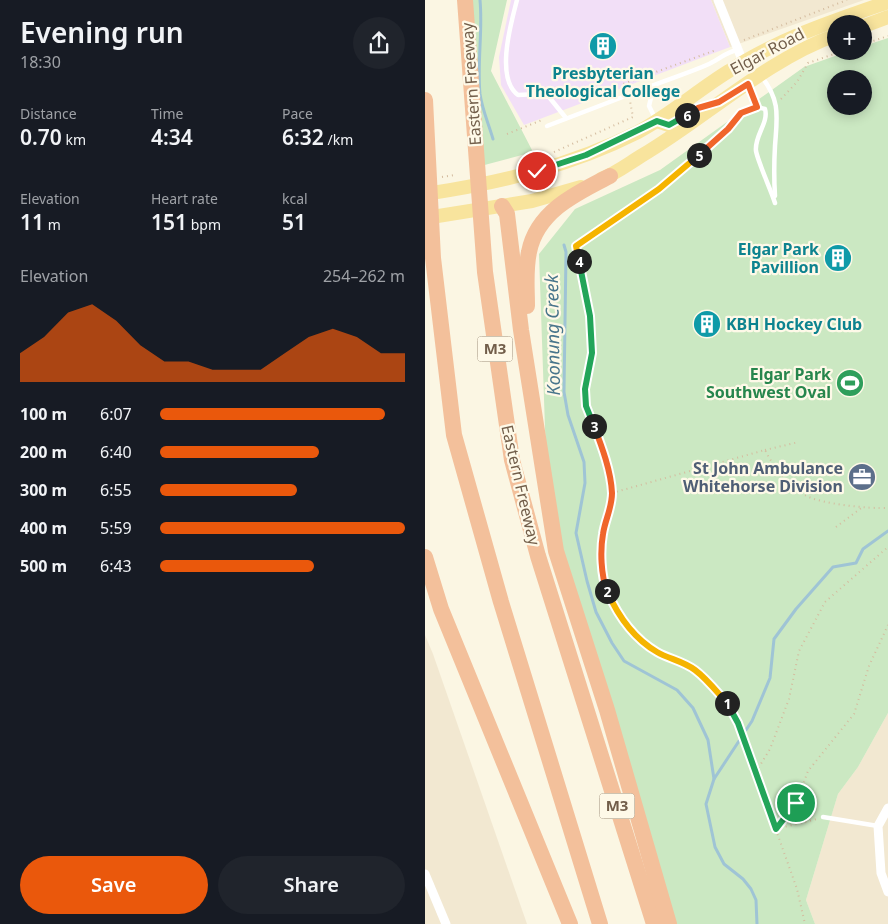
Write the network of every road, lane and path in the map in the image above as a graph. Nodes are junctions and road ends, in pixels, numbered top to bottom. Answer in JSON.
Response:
{"nodes":[{"id":1,"x":465,"y":0,"type":"edge"},
{"id":2,"x":517,"y":0,"type":"edge"},
{"id":3,"x":717,"y":0,"type":"edge"},
{"id":4,"x":847,"y":0,"type":"edge"},
{"id":5,"x":888,"y":2,"type":"edge"},
{"id":6,"x":888,"y":17,"type":"edge"},
{"id":7,"x":872,"y":23,"type":"edge"},
{"id":8,"x":888,"y":36,"type":"edge"},
{"id":9,"x":827,"y":40,"type":"edge"},
{"id":10,"x":872,"y":41,"type":"edge"},
{"id":11,"x":735,"y":52,"type":"junction"},
{"id":12,"x":827,"y":56,"type":"edge"},
{"id":13,"x":761,"y":76,"type":"junction"},
{"id":14,"x":748,"y":84,"type":"junction"},
{"id":15,"x":654,"y":85,"type":"junction"},
{"id":16,"x":425,"y":100,"type":"edge"},
{"id":17,"x":775,"y":101,"type":"junction"},
{"id":18,"x":719,"y":102,"type":"junction"},
{"id":19,"x":757,"y":107,"type":"junction"},
{"id":20,"x":566,"y":118,"type":"junction"},
{"id":21,"x":558,"y":121,"type":"junction"},
{"id":22,"x":657,"y":121,"type":"junction"},
{"id":23,"x":547,"y":126,"type":"dead end"},
{"id":24,"x":507,"y":134,"type":"dead end"},
{"id":25,"x":610,"y":176,"type":"junction"},
{"id":26,"x":461,"y":189,"type":"junction"},
{"id":27,"x":425,"y":194,"type":"edge"},
{"id":28,"x":497,"y":204,"type":"junction"},
{"id":29,"x":425,"y":218,"type":"edge"},
{"id":30,"x":526,"y":358,"type":"junction"},
{"id":31,"x":799,"y":442,"type":"dead end"},
{"id":32,"x":765,"y":450,"type":"junction"},
{"id":33,"x":612,"y":493,"type":"junction"},
{"id":34,"x":864,"y":506,"type":"junction"},
{"id":35,"x":888,"y":508,"type":"edge"},
{"id":36,"x":836,"y":527,"type":"dead end"},
{"id":37,"x":888,"y":547,"type":"edge"},
{"id":38,"x":425,"y":557,"type":"edge"},
{"id":39,"x":888,"y":626,"type":"edge"},
{"id":40,"x":756,"y":772,"type":"junction"},
{"id":41,"x":888,"y":808,"type":"edge"},
{"id":42,"x":823,"y":817,"type":"joint"},
{"id":43,"x":877,"y":826,"type":"junction"},
{"id":44,"x":776,"y":829,"type":"junction"},
{"id":45,"x":425,"y":874,"type":"edge"},
{"id":46,"x":888,"y":892,"type":"edge"},
{"id":47,"x":446,"y":924,"type":"edge"},
{"id":48,"x":570,"y":924,"type":"edge"},
{"id":49,"x":600,"y":924,"type":"edge"},
{"id":50,"x":654,"y":924,"type":"edge"},
{"id":51,"x":669,"y":924,"type":"edge"},
{"id":52,"x":805,"y":924,"type":"edge"}],
"edges":[{"from":1,"to":50,"type":"highway","name":"Eastern Freeway","number":"M3"},
{"from":2,"to":20,"type":"lane"},
{"from":3,"to":11,"type":"street"},
{"from":4,"to":11,"type":"path"},
{"from":5,"to":11,"type":"main road","name":"Elgar Road"},
{"from":6,"to":7,"type":"main road"},
{"from":8,"to":10,"type":"path"},
{"from":9,"to":13,"type":"main road","name":"Elgar Road"},
{"from":11,"to":13,"type":"main road"},
{"from":11,"to":14,"type":"main road"},
{"from":11,"to":15,"type":"lane"},
{"from":11,"to":22,"type":"main road","name":"Elgar Road"},
{"from":12,"to":17,"type":"path"},
{"from":13,"to":14,"type":"main road","name":"Elgar Road"},
{"from":13,"to":17,"type":"lane"},
{"from":14,"to":18,"type":"main road","name":"Elgar Road"},
{"from":14,"to":19,"type":"lane"},
{"from":15,"to":20,"type":"lane"},
{"from":15,"to":22,"type":"lane"},
{"from":16,"to":49,"type":"highway"},
{"from":17,"to":19,"type":"lane"},
{"from":18,"to":22,"type":"main road","name":"Elgar Road"},
{"from":18,"to":25,"type":"main road","name":"Elgar Road"},
{"from":19,"to":33,"type":"path"},
{"from":20,"to":21,"type":"lane"},
{"from":21,"to":23,"type":"lane"},
{"from":21,"to":24,"type":"path"},
{"from":22,"to":26,"type":"main road","name":"Elgar Road"},
{"from":25,"to":28,"type":"main road","name":"Elgar Road"},
{"from":25,"to":30,"type":"highway"},
{"from":26,"to":27,"type":"main road","name":"Elgar Road"},
{"from":26,"to":28,"type":"main road"},
{"from":28,"to":29,"type":"main road","name":"Elgar Road"},
{"from":28,"to":30,"type":"highway"},
{"from":30,"to":51,"type":"highway"},
{"from":31,"to":32,"type":"path"},
{"from":32,"to":33,"type":"path"},
{"from":32,"to":34,"type":"path"},
{"from":33,"to":40,"type":"path"},
{"from":34,"to":35,"type":"path"},
{"from":34,"to":36,"type":"path"},
{"from":37,"to":40,"type":"path"},
{"from":38,"to":48,"type":"highway"},
{"from":39,"to":44,"type":"path"},
{"from":40,"to":44,"type":"path"},
{"from":41,"to":43,"type":"street"},
{"from":42,"to":43,"type":"lane"},
{"from":42,"to":44,"type":"path"},
{"from":43,"to":46,"type":"street"},
{"from":44,"to":52,"type":"path"},
{"from":45,"to":47,"type":"street"}]}
